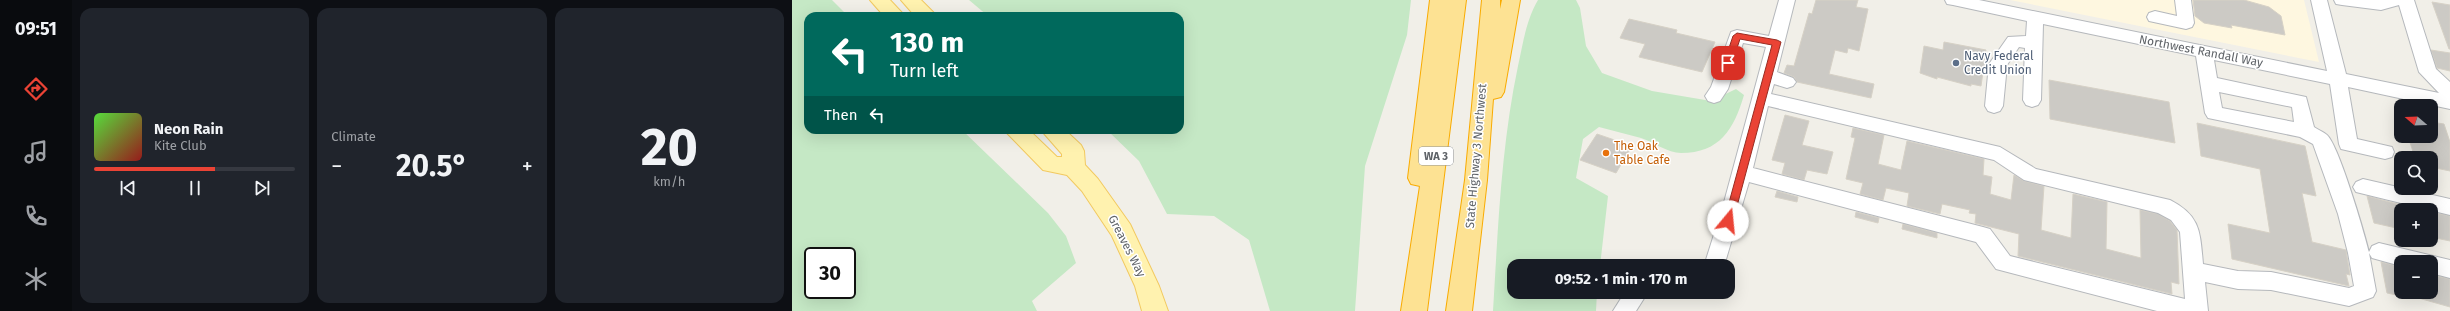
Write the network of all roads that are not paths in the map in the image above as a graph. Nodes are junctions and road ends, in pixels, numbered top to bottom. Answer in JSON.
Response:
{"nodes":[{"id":1,"x":879,"y":0,"type":"edge"},
{"id":2,"x":910,"y":0,"type":"edge"},
{"id":3,"x":1439,"y":0,"type":"edge"},
{"id":4,"x":1457,"y":0,"type":"edge"},
{"id":5,"x":1490,"y":0,"type":"edge"},
{"id":6,"x":1511,"y":0,"type":"edge"},
{"id":7,"x":1788,"y":0,"type":"edge"},
{"id":8,"x":1953,"y":0,"type":"edge"},
{"id":9,"x":2154,"y":0,"type":"edge"},
{"id":10,"x":2184,"y":0,"type":"edge"},
{"id":11,"x":2319,"y":0,"type":"edge"},
{"id":12,"x":2342,"y":0,"type":"edge"},
{"id":13,"x":2399,"y":0,"type":"edge"},
{"id":14,"x":2406,"y":0,"type":"edge"},
{"id":15,"x":1972,"y":2,"type":"edge"},
{"id":16,"x":891,"y":12,"type":"edge"},
{"id":17,"x":923,"y":12,"type":"edge"},
{"id":18,"x":2035,"y":17,"type":"junction"},
{"id":19,"x":2155,"y":17,"type":"junction"},
{"id":20,"x":2156,"y":42,"type":"junction"},
{"id":21,"x":2034,"y":43,"type":"junction"},
{"id":22,"x":2204,"y":52,"type":"junction"},
{"id":23,"x":1780,"y":53,"type":"junction"},
{"id":24,"x":1768,"y":76,"type":"junction"},
{"id":25,"x":2338,"y":78,"type":"junction"},
{"id":26,"x":1787,"y":82,"type":"dead end"},
{"id":27,"x":2209,"y":83,"type":"junction"},
{"id":28,"x":2450,"y":93,"type":"edge"},
{"id":29,"x":1714,"y":96,"type":"dead end"},
{"id":30,"x":1762,"y":98,"type":"junction"},
{"id":31,"x":2032,"y":100,"type":"dead end"},
{"id":32,"x":2450,"y":102,"type":"edge"},
{"id":33,"x":1994,"y":106,"type":"dead end"},
{"id":34,"x":2305,"y":131,"type":"junction"},
{"id":35,"x":1019,"y":134,"type":"edge"},
{"id":36,"x":1056,"y":134,"type":"edge"},
{"id":37,"x":2385,"y":152,"type":"dead end"},
{"id":38,"x":1074,"y":168,"type":"junction"},
{"id":39,"x":1742,"y":174,"type":"junction"},
{"id":40,"x":1476,"y":180,"type":"junction"},
{"id":41,"x":2363,"y":187,"type":"dead end"},
{"id":42,"x":2450,"y":207,"type":"edge"},
{"id":43,"x":2379,"y":252,"type":"dead end"},
{"id":44,"x":2394,"y":256,"type":"edge"},
{"id":45,"x":1716,"y":259,"type":"edge"},
{"id":46,"x":2438,"y":266,"type":"edge"},
{"id":47,"x":2450,"y":269,"type":"edge"},
{"id":48,"x":2194,"y":271,"type":"junction"},
{"id":49,"x":1632,"y":299,"type":"edge"},
{"id":50,"x":1155,"y":311,"type":"edge"},
{"id":51,"x":1407,"y":311,"type":"edge"},
{"id":52,"x":1414,"y":311,"type":"edge"},
{"id":53,"x":1459,"y":311,"type":"edge"},
{"id":54,"x":1624,"y":311,"type":"edge"},
{"id":55,"x":2195,"y":311,"type":"edge"}],
"edges":[{"from":1,"to":16,"type":"main road"},
{"from":2,"to":17,"type":"main road"},
{"from":3,"to":51,"type":"highway"},
{"from":4,"to":52,"type":"highway","number":"WA 3"},
{"from":5,"to":40,"type":"highway","name":"State Highway 3 Northwest"},
{"from":6,"to":40,"type":"highway"},
{"from":7,"to":23,"type":"street"},
{"from":8,"to":15,"type":"street","name":"Northwest Randall Way"},
{"from":9,"to":19,"type":"street"},
{"from":10,"to":19,"type":"street"},
{"from":11,"to":25,"type":"street"},
{"from":12,"to":13,"type":"street"},
{"from":14,"to":28,"type":"street"},
{"from":15,"to":18,"type":"street","name":"Northwest Randall Way"},
{"from":18,"to":20,"type":"street","name":"Northwest Randall Way"},
{"from":18,"to":21,"type":"street"},
{"from":19,"to":20,"type":"street"},
{"from":20,"to":22,"type":"street","name":"Northwest Randall Way"},
{"from":21,"to":31,"type":"street"},
{"from":21,"to":33,"type":"street"},
{"from":22,"to":25,"type":"street","name":"Northwest Randall Way"},
{"from":22,"to":27,"type":"street"},
{"from":23,"to":24,"type":"street"},
{"from":23,"to":29,"type":"street"},
{"from":24,"to":26,"type":"street"},
{"from":24,"to":30,"type":"street"},
{"from":25,"to":32,"type":"street","name":"Northwest Randall Way"},
{"from":25,"to":37,"type":"street"},
{"from":27,"to":34,"type":"street"},
{"from":27,"to":34,"type":"street"},
{"from":30,"to":39,"type":"street"},
{"from":30,"to":48,"type":"street"},
{"from":34,"to":48,"type":"street"},
{"from":35,"to":38,"type":"main road"},
{"from":36,"to":38,"type":"main road"},
{"from":38,"to":50,"type":"main road","name":"Greaves Way"},
{"from":39,"to":45,"type":"street"},
{"from":39,"to":55,"type":"street"},
{"from":40,"to":53,"type":"highway","name":"State Highway 3 Northwest"},
{"from":41,"to":42,"type":"street"},
{"from":43,"to":44,"type":"street"},
{"from":46,"to":47,"type":"street"},
{"from":48,"to":55,"type":"street"},
{"from":49,"to":54,"type":"street"}]}
